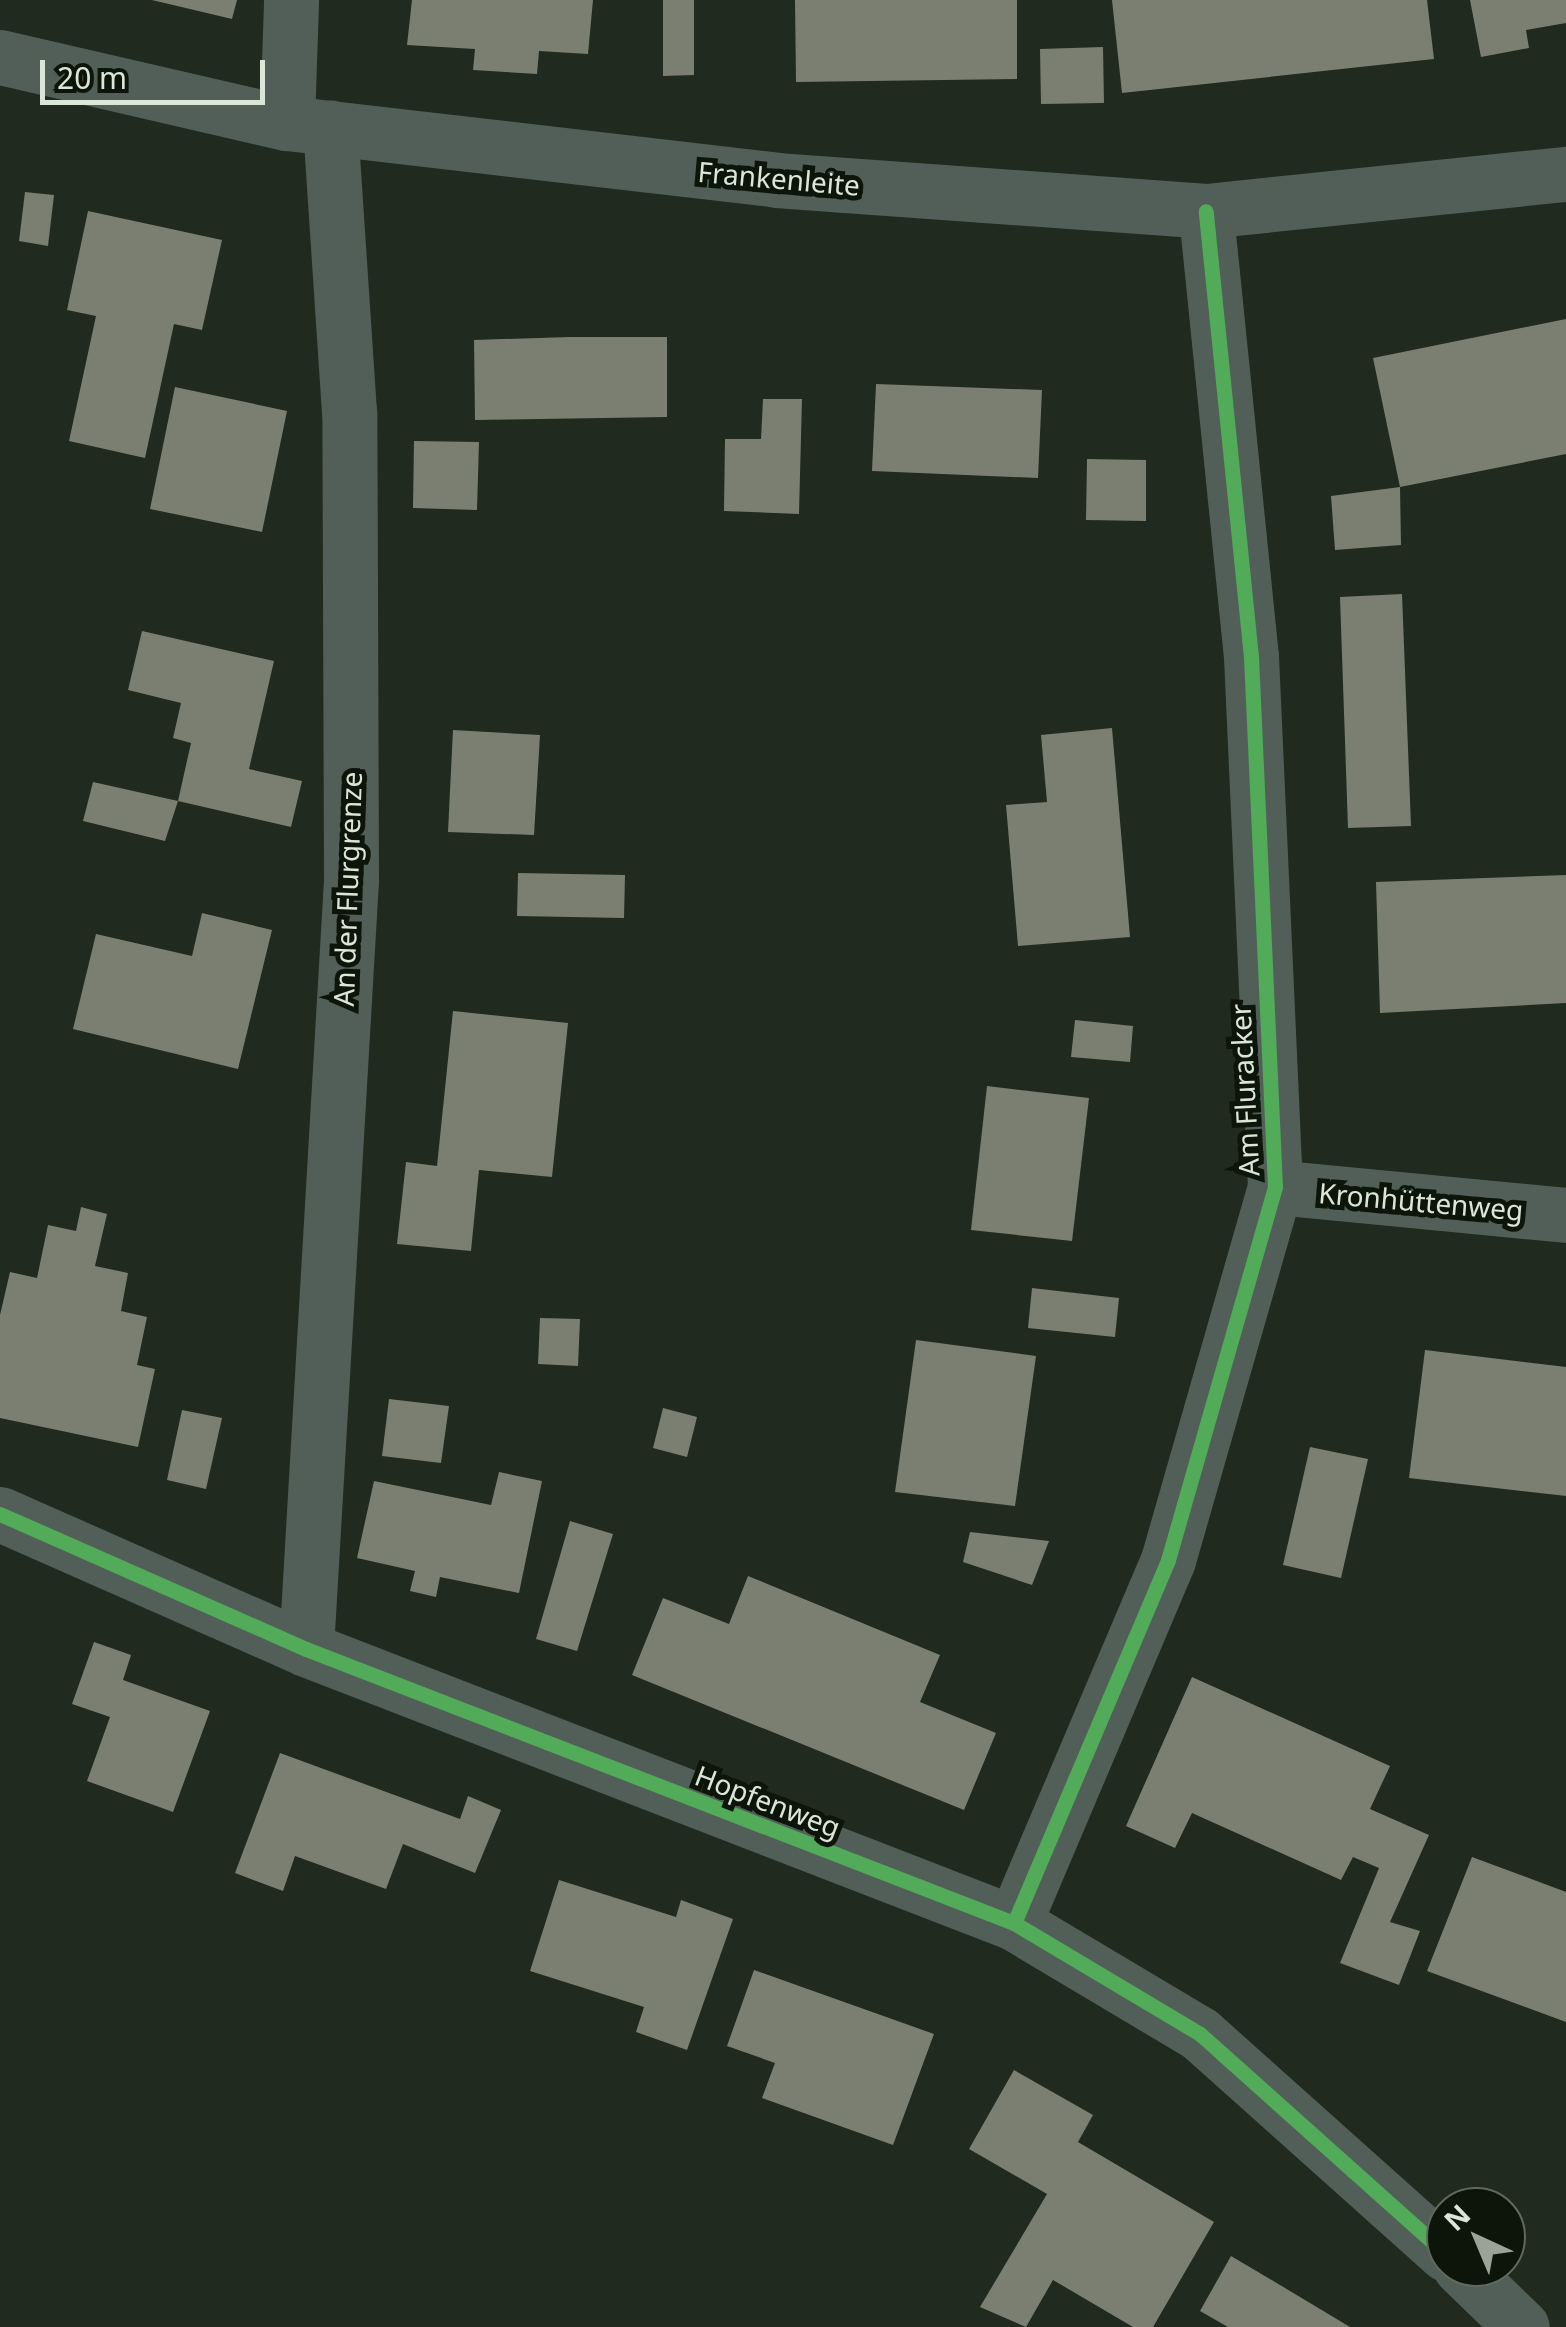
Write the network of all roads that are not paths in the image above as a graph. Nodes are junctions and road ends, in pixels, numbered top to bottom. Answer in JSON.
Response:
{"nodes":[{"id":1,"x":291,"y":0,"type":"edge"},
{"id":2,"x":0,"y":57,"type":"edge"},
{"id":3,"x":309,"y":125,"type":"junction"},
{"id":4,"x":1566,"y":174,"type":"edge"},
{"id":5,"x":1206,"y":210,"type":"junction"},
{"id":6,"x":1275,"y":1187,"type":"junction"},
{"id":7,"x":1566,"y":1215,"type":"edge"},
{"id":8,"x":0,"y":1514,"type":"edge"},
{"id":9,"x":306,"y":1649,"type":"junction"},
{"id":10,"x":1014,"y":1924,"type":"junction"},
{"id":11,"x":1426,"y":2236,"type":"edge"},
{"id":12,"x":1481,"y":2287,"type":"edge"},
{"id":13,"x":1522,"y":2327,"type":"edge"}],
"edges":[{"from":1,"to":3,"type":"street","name":"An der Flurgrenze"},
{"from":2,"to":3,"type":"street","name":"Frankenleite"},
{"from":3,"to":5,"type":"street","name":"Frankenleite"},
{"from":3,"to":9,"type":"street","name":"An der Flurgrenze"},
{"from":4,"to":5,"type":"street","name":"Frankenleite"},
{"from":5,"to":6,"type":"street","name":"Am Fluracker"},
{"from":6,"to":7,"type":"street","name":"Kronhüttenweg"},
{"from":6,"to":10,"type":"street","name":"Am Fluracker"},
{"from":8,"to":9,"type":"street","name":"Hopfenweg"},
{"from":9,"to":10,"type":"street","name":"Hopfenweg"},
{"from":10,"to":11,"type":"street","name":"Hopfenweg"},
{"from":12,"to":13,"type":"street"}]}
